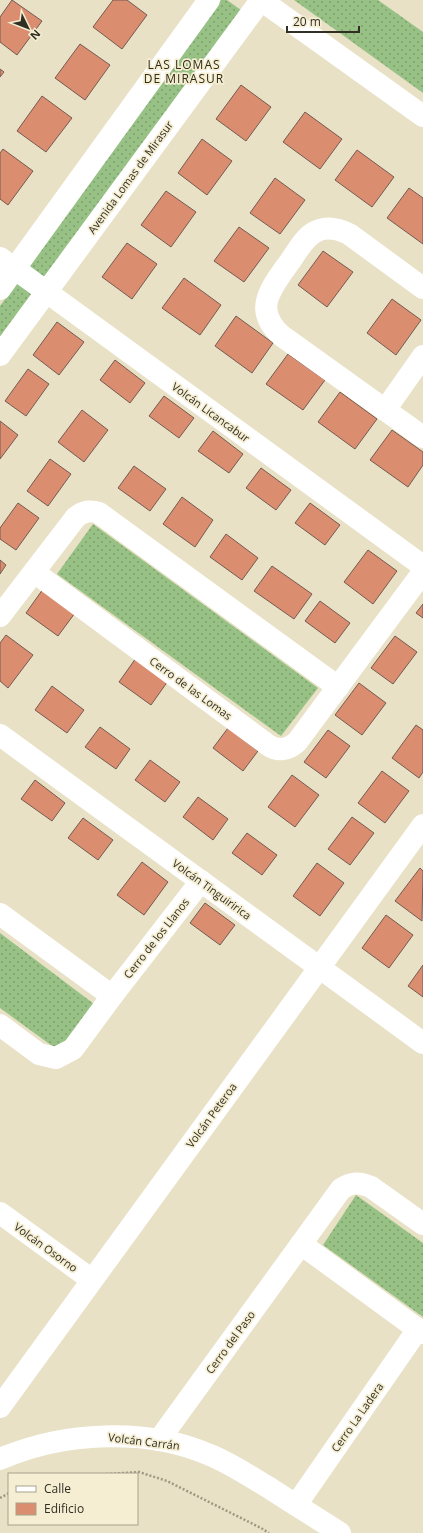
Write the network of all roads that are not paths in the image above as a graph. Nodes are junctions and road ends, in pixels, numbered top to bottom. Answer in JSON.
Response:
{"nodes":[{"id":1,"x":209,"y":0,"type":"edge"},
{"id":2,"x":261,"y":0,"type":"edge"},
{"id":3,"x":423,"y":116,"type":"edge"},
{"id":4,"x":7,"y":263,"type":"edge"},
{"id":5,"x":423,"y":288,"type":"edge"},
{"id":6,"x":0,"y":289,"type":"edge"},
{"id":7,"x":46,"y":291,"type":"junction"},
{"id":8,"x":0,"y":355,"type":"edge"},
{"id":9,"x":423,"y":356,"type":"edge"},
{"id":10,"x":385,"y":410,"type":"junction"},
{"id":11,"x":423,"y":437,"type":"edge"},
{"id":12,"x":423,"y":566,"type":"edge"},
{"id":13,"x":34,"y":572,"type":"junction"},
{"id":14,"x":423,"y":572,"type":"edge"},
{"id":15,"x":0,"y":616,"type":"edge"},
{"id":16,"x":338,"y":687,"type":"junction"},
{"id":17,"x":0,"y":735,"type":"edge"},
{"id":18,"x":423,"y":824,"type":"edge"},
{"id":19,"x":201,"y":881,"type":"junction"},
{"id":20,"x":0,"y":914,"type":"edge"},
{"id":21,"x":319,"y":967,"type":"junction"},
{"id":22,"x":112,"y":996,"type":"junction"},
{"id":23,"x":0,"y":1025,"type":"edge"},
{"id":24,"x":423,"y":1042,"type":"edge"},
{"id":25,"x":0,"y":1213,"type":"edge"},
{"id":26,"x":423,"y":1224,"type":"edge"},
{"id":27,"x":301,"y":1244,"type":"junction"},
{"id":28,"x":92,"y":1280,"type":"junction"},
{"id":29,"x":420,"y":1331,"type":"edge"},
{"id":30,"x":0,"y":1406,"type":"edge"},
{"id":31,"x":159,"y":1440,"type":"junction"},
{"id":32,"x":0,"y":1459,"type":"edge"},
{"id":33,"x":296,"y":1505,"type":"junction"},
{"id":34,"x":340,"y":1533,"type":"edge"}],
"edges":[{"from":1,"to":4,"type":"street"},
{"from":2,"to":3,"type":"street"},
{"from":2,"to":7,"type":"street","name":"Avenida Lomas de Mirasur"},
{"from":4,"to":6,"type":"street"},
{"from":4,"to":7,"type":"street","name":"Volcán Licancabur"},
{"from":5,"to":10,"type":"street"},
{"from":7,"to":8,"type":"street","name":"Avenida Lomas de Mirasur"},
{"from":7,"to":12,"type":"street","name":"Volcán Licancabur"},
{"from":9,"to":10,"type":"street"},
{"from":10,"to":11,"type":"street"},
{"from":13,"to":15,"type":"street"},
{"from":13,"to":16,"type":"street"},
{"from":13,"to":16,"type":"street","name":"Cerro de las Lomas"},
{"from":14,"to":16,"type":"street","name":"Cerro de las Lomas"},
{"from":17,"to":19,"type":"street","name":"Volcán Tinguiririca"},
{"from":18,"to":21,"type":"street","name":"Volcán Peteroa"},
{"from":19,"to":21,"type":"street","name":"Volcán Tinguiririca"},
{"from":19,"to":22,"type":"street","name":"Cerro de los Llanos"},
{"from":20,"to":22,"type":"street"},
{"from":21,"to":24,"type":"street","name":"Volcán Tinguiririca"},
{"from":21,"to":28,"type":"street","name":"Volcán Peteroa"},
{"from":22,"to":23,"type":"street","name":"Cerro de los Llanos"},
{"from":25,"to":28,"type":"street","name":"Volcán Osorno"},
{"from":26,"to":27,"type":"street","name":"Cerro del Paso"},
{"from":27,"to":29,"type":"street"},
{"from":27,"to":31,"type":"street","name":"Cerro del Paso"},
{"from":28,"to":30,"type":"street","name":"Volcán Peteroa"},
{"from":29,"to":33,"type":"street","name":"Cerro La Ladera"},
{"from":31,"to":32,"type":"street","name":"Volcán Carrán"},
{"from":31,"to":33,"type":"street","name":"Volcán Carrán"},
{"from":33,"to":34,"type":"street","name":"Volcán Carrán"}]}
